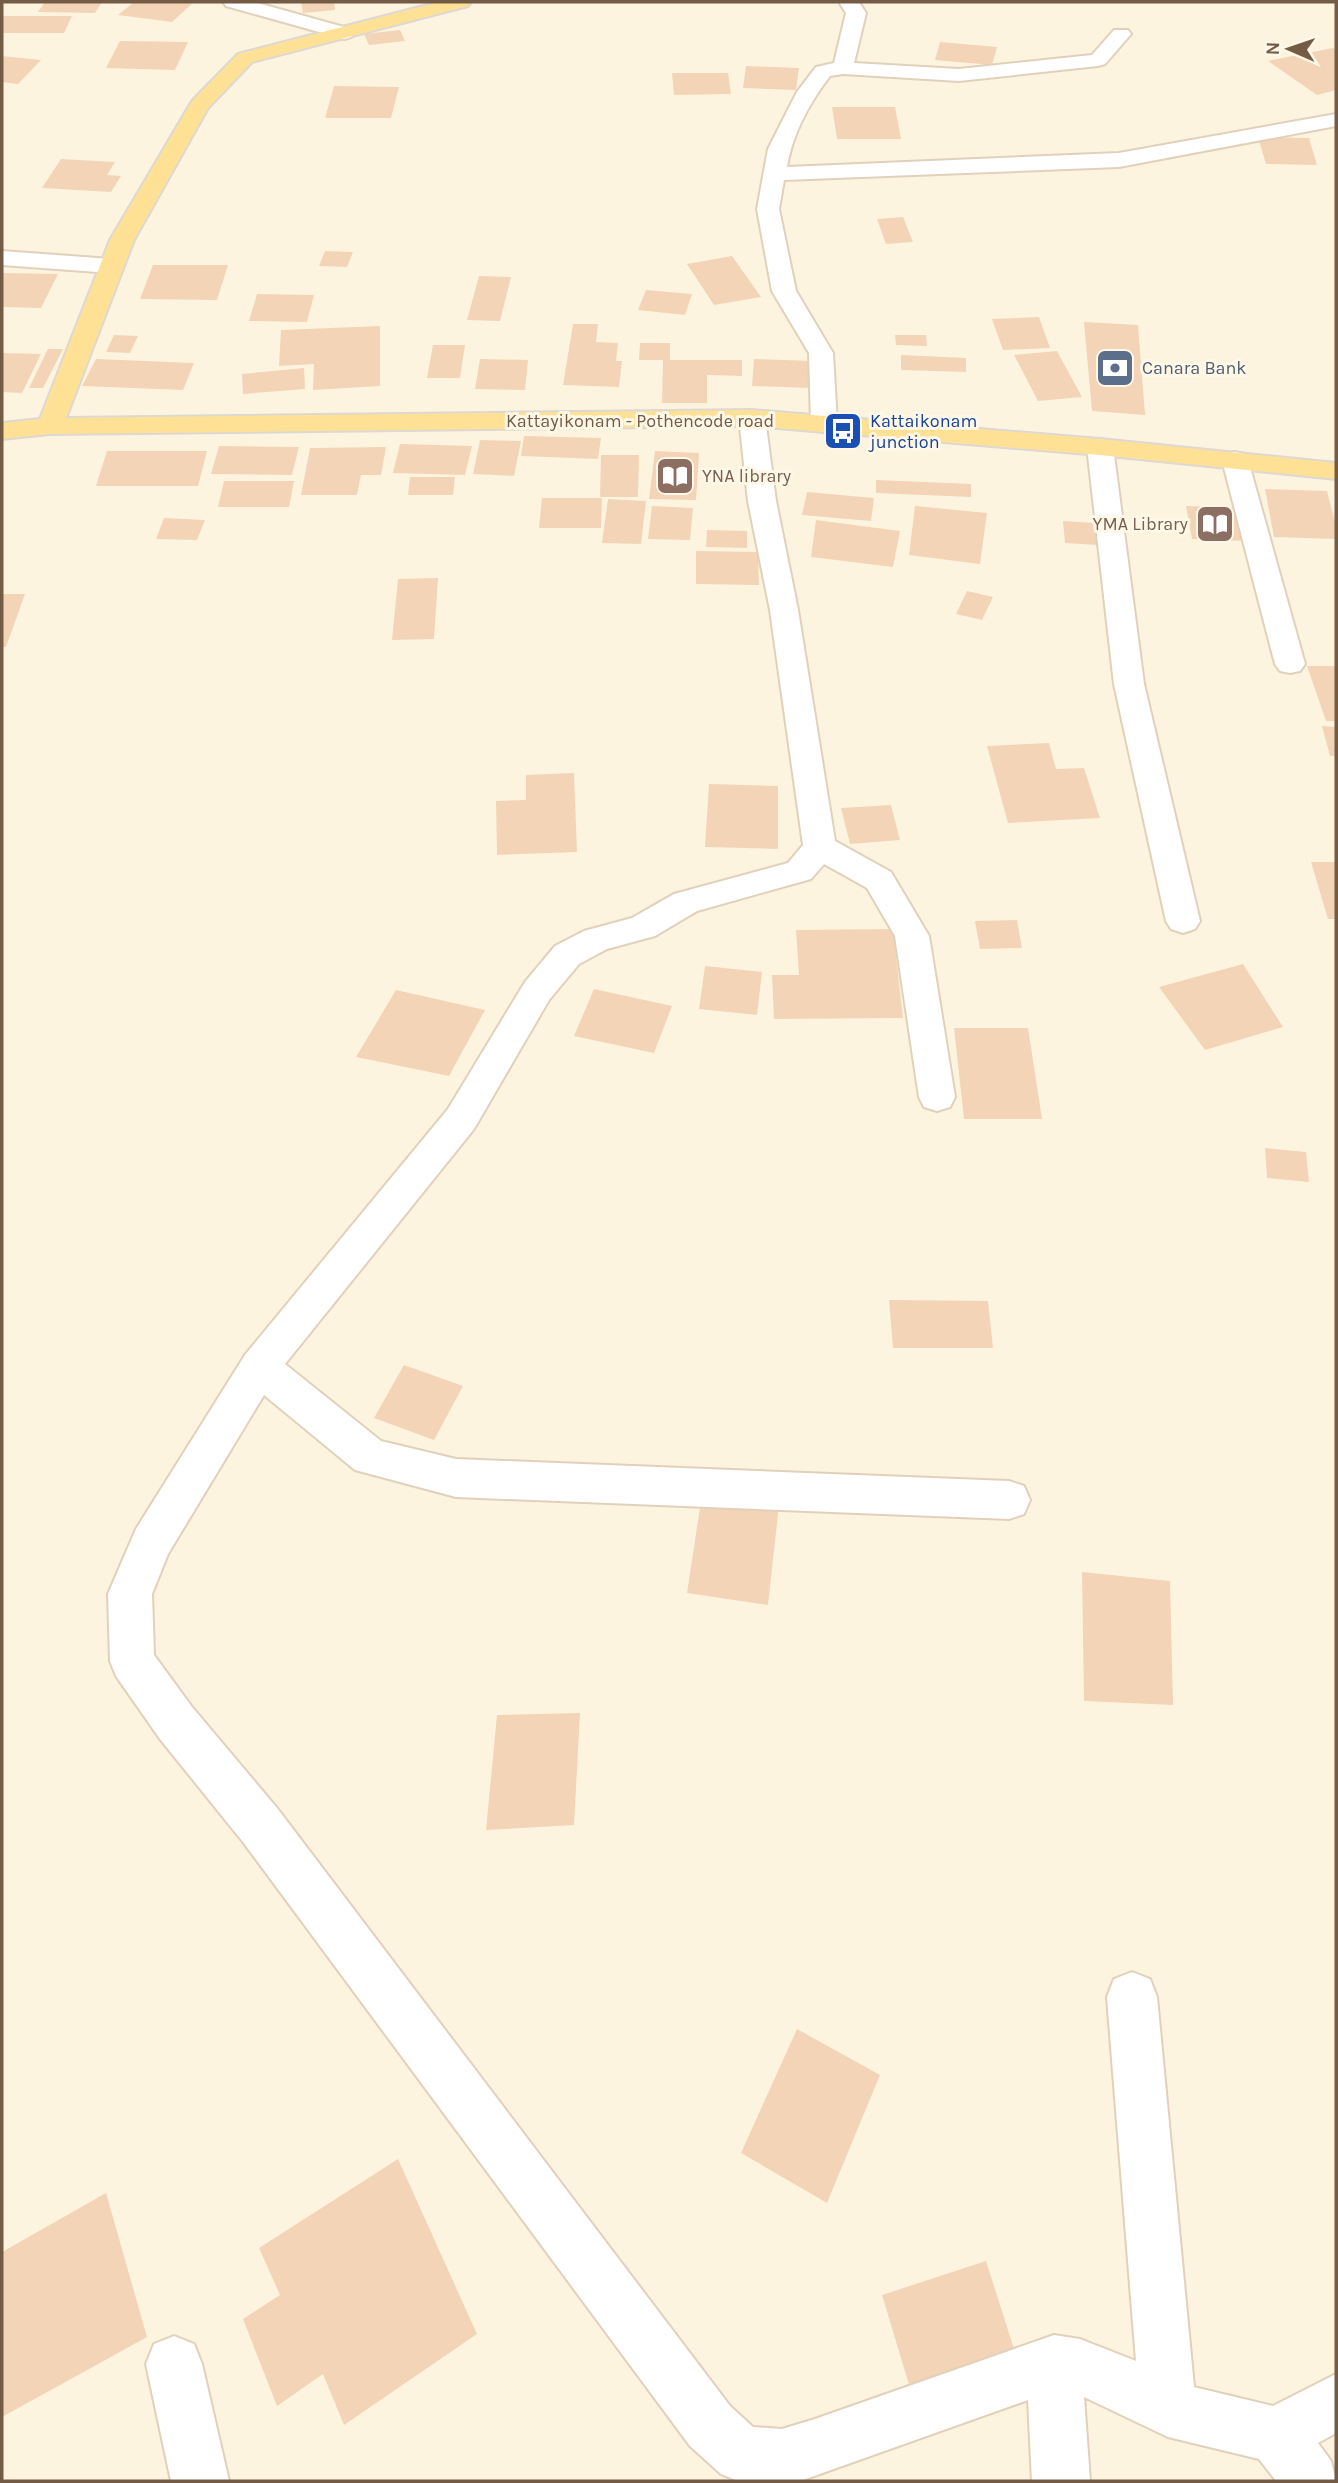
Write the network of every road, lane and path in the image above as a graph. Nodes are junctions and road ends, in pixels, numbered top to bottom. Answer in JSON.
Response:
{"nodes":[{"id":1,"x":233,"y":2,"type":"edge"},
{"id":2,"x":461,"y":2,"type":"edge"},
{"id":3,"x":849,"y":2,"type":"edge"},
{"id":4,"x":344,"y":33,"type":"junction"},
{"id":5,"x":1121,"y":34,"type":"dead end"},
{"id":6,"x":843,"y":68,"type":"junction"},
{"id":7,"x":1336,"y":120,"type":"edge"},
{"id":8,"x":774,"y":174,"type":"junction"},
{"id":9,"x":2,"y":258,"type":"edge"},
{"id":10,"x":111,"y":266,"type":"junction"},
{"id":11,"x":752,"y":418,"type":"junction"},
{"id":12,"x":824,"y":424,"type":"junction"},
{"id":13,"x":50,"y":426,"type":"junction"},
{"id":14,"x":2,"y":431,"type":"edge"},
{"id":15,"x":1100,"y":447,"type":"junction"},
{"id":16,"x":1336,"y":457,"type":"edge"},
{"id":17,"x":1235,"y":460,"type":"junction"},
{"id":18,"x":1276,"y":465,"type":"junction"},
{"id":19,"x":1336,"y":471,"type":"edge"},
{"id":20,"x":1290,"y":664,"type":"dead end"},
{"id":21,"x":820,"y":847,"type":"junction"},
{"id":22,"x":1184,"y":921,"type":"dead end"},
{"id":23,"x":937,"y":1097,"type":"dead end"},
{"id":24,"x":259,"y":1367,"type":"junction"},
{"id":25,"x":1009,"y":1500,"type":"dead end"},
{"id":26,"x":1132,"y":1997,"type":"dead end"},
{"id":27,"x":1054,"y":2363,"type":"junction"},
{"id":28,"x":174,"y":2364,"type":"dead end"},
{"id":29,"x":1336,"y":2402,"type":"edge"},
{"id":30,"x":1168,"y":2409,"type":"junction"},
{"id":31,"x":1276,"y":2435,"type":"junction"},
{"id":32,"x":798,"y":2467,"type":"edge"},
{"id":33,"x":200,"y":2481,"type":"edge"},
{"id":34,"x":1061,"y":2481,"type":"edge"},
{"id":35,"x":1311,"y":2481,"type":"edge"}],
"edges":[{"from":1,"to":4,"type":"street"},
{"from":2,"to":4,"type":"main road"},
{"from":3,"to":6,"type":"street"},
{"from":4,"to":10,"type":"main road"},
{"from":5,"to":6,"type":"street"},
{"from":6,"to":8,"type":"street"},
{"from":7,"to":8,"type":"street"},
{"from":8,"to":12,"type":"street"},
{"from":9,"to":10,"type":"street"},
{"from":10,"to":13,"type":"main road"},
{"from":11,"to":12,"type":"main road","name":"Kattayikonam - Pothencode road"},
{"from":11,"to":13,"type":"main road","name":"Kattayikonam - Pothencode road"},
{"from":11,"to":21,"type":"street"},
{"from":12,"to":15,"type":"main road","name":"Kattayikonam - Pothencode road"},
{"from":13,"to":14,"type":"main road","name":"Kattayikonam - Pothencode road"},
{"from":15,"to":17,"type":"main road","name":"Kattayikonam - Pothencode road"},
{"from":15,"to":22,"type":"street"},
{"from":16,"to":18,"type":"main road"},
{"from":17,"to":18,"type":"main road","name":"Kattayikonam - Pothencode road"},
{"from":17,"to":20,"type":"street"},
{"from":18,"to":19,"type":"main road"},
{"from":21,"to":23,"type":"street"},
{"from":21,"to":24,"type":"street"},
{"from":24,"to":25,"type":"street"},
{"from":24,"to":32,"type":"street"},
{"from":26,"to":30,"type":"street"},
{"from":27,"to":30,"type":"street"},
{"from":27,"to":32,"type":"street"},
{"from":27,"to":34,"type":"street"},
{"from":28,"to":33,"type":"street"},
{"from":29,"to":31,"type":"street"},
{"from":30,"to":31,"type":"street"},
{"from":31,"to":35,"type":"street"}]}
